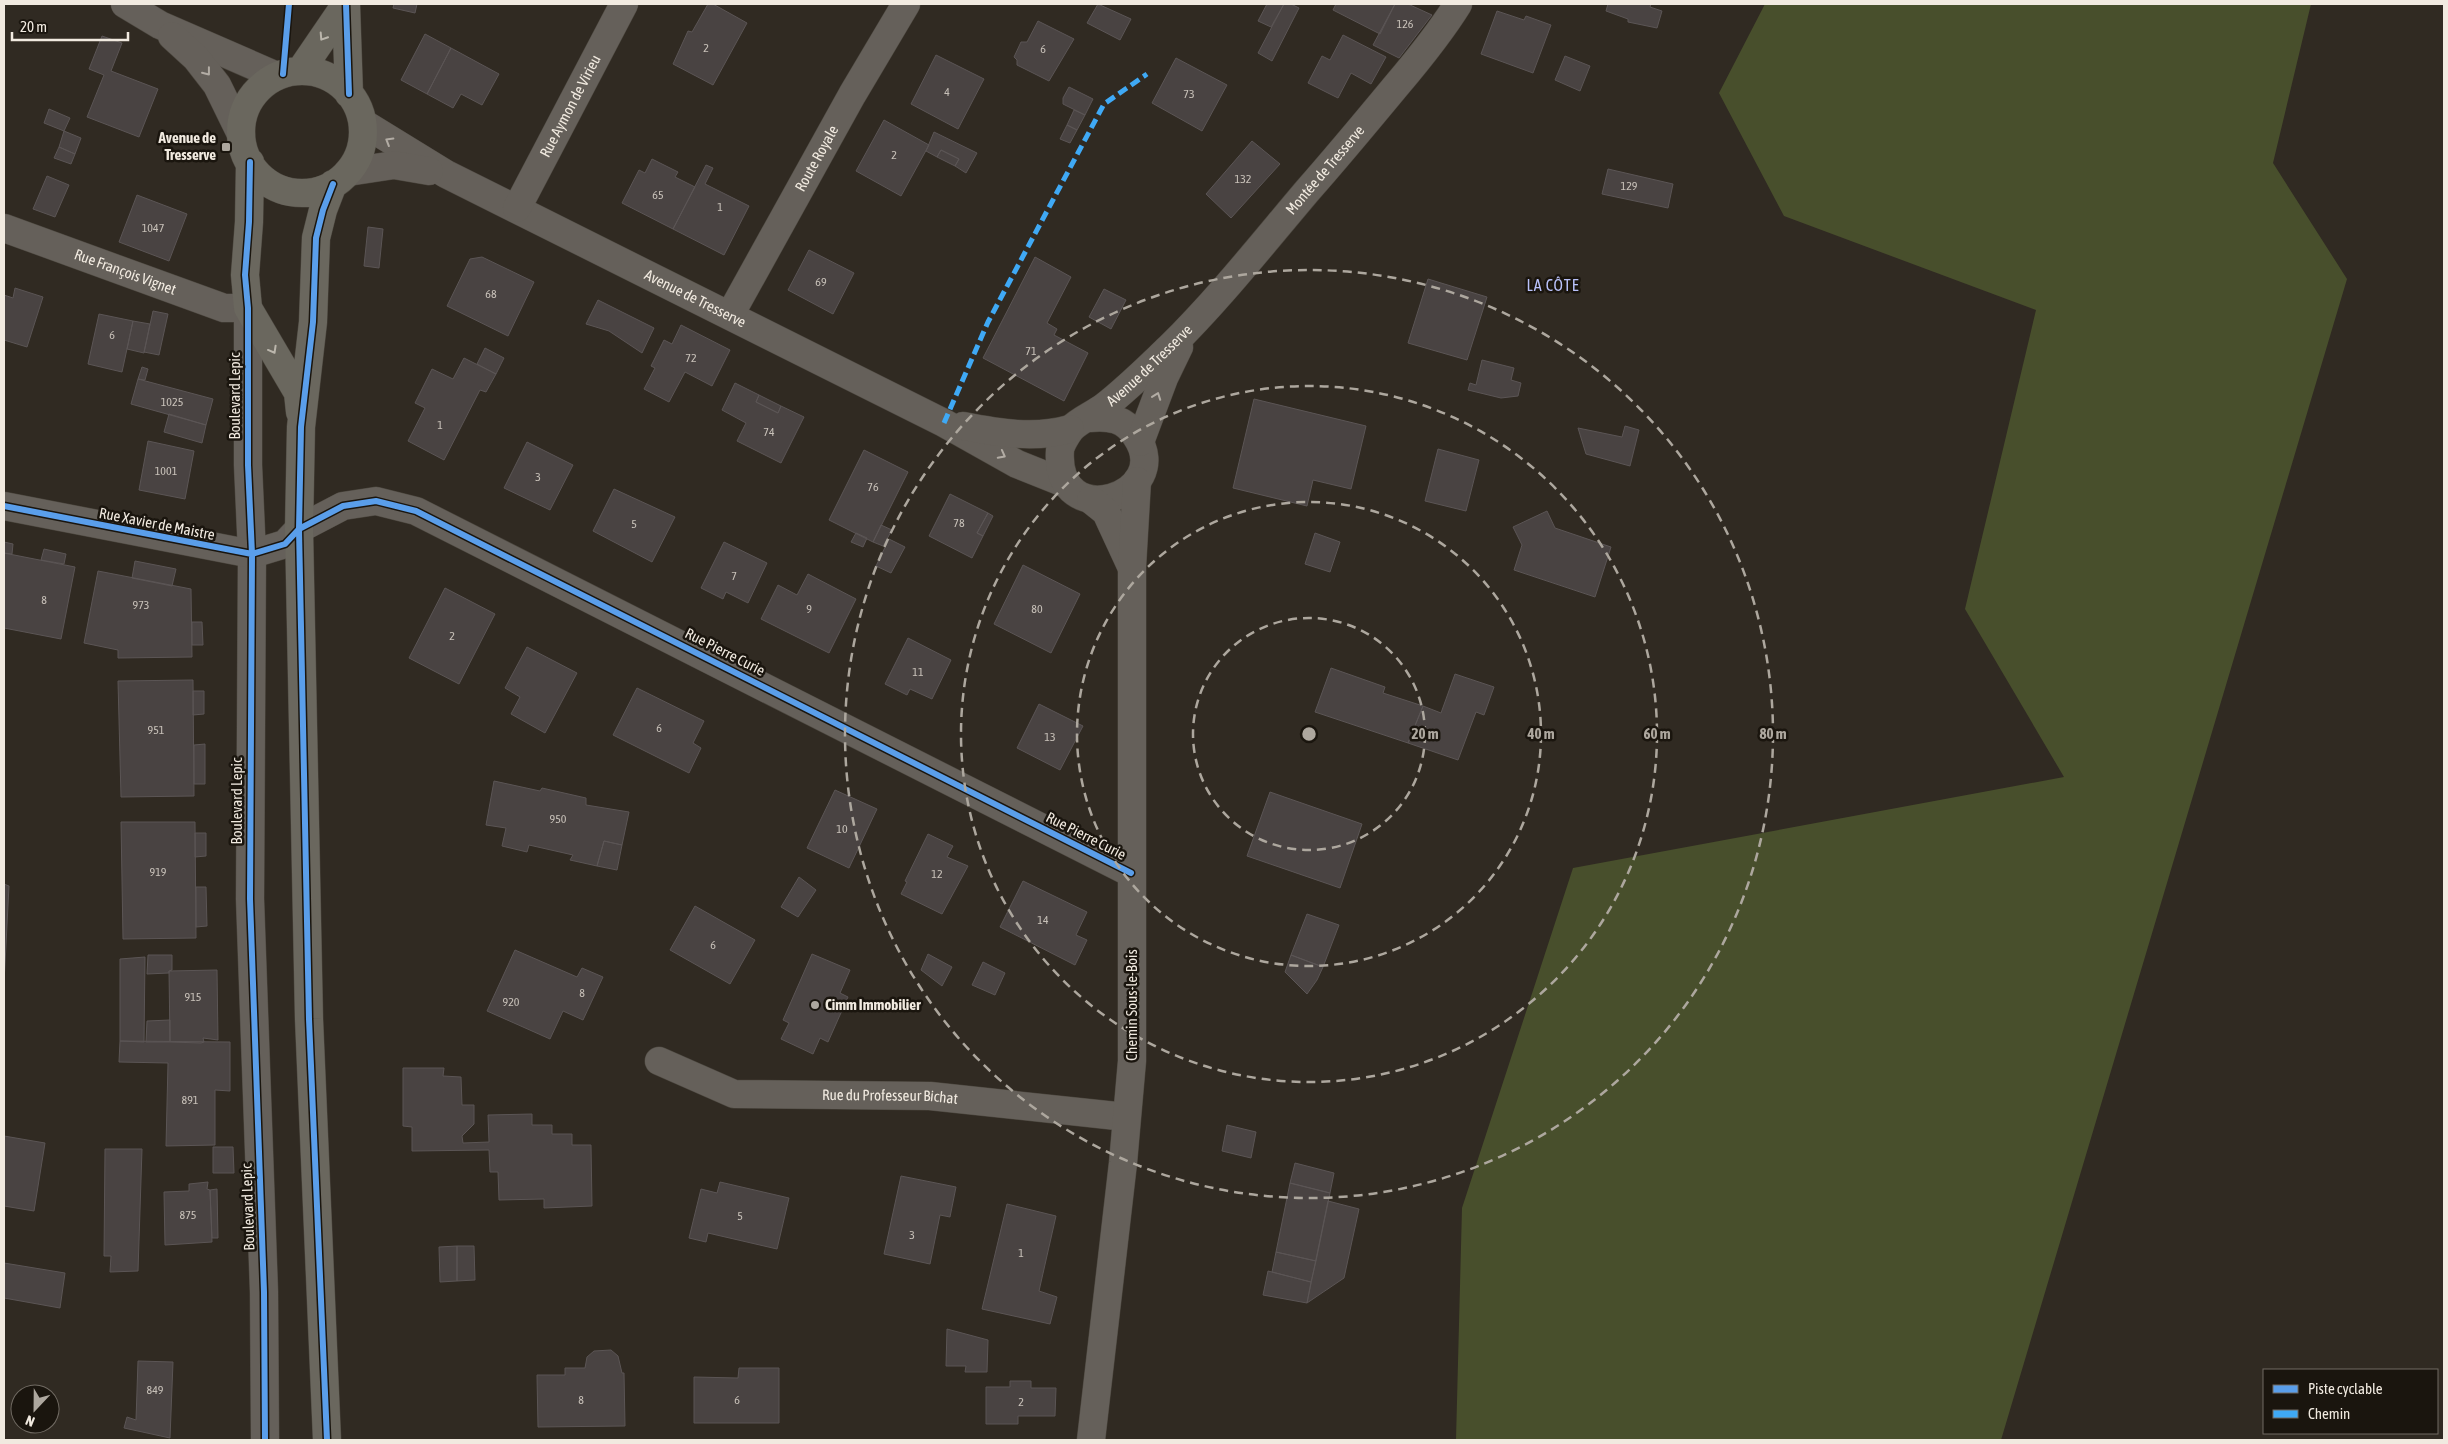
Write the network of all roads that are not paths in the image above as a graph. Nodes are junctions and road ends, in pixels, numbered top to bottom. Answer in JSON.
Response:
{"nodes":[{"id":1,"x":126,"y":4,"type":"edge"},
{"id":2,"x":346,"y":4,"type":"edge"},
{"id":3,"x":624,"y":4,"type":"edge"},
{"id":4,"x":906,"y":4,"type":"edge"},
{"id":5,"x":1458,"y":4,"type":"edge"},
{"id":6,"x":160,"y":25,"type":"junction"},
{"id":7,"x":289,"y":73,"type":"junction"},
{"id":8,"x":350,"y":94,"type":"junction"},
{"id":9,"x":363,"y":124,"type":"junction"},
{"id":10,"x":241,"y":134,"type":"junction"},
{"id":11,"x":250,"y":162,"type":"junction"},
{"id":12,"x":446,"y":174,"type":"junction"},
{"id":13,"x":340,"y":178,"type":"junction"},
{"id":14,"x":517,"y":208,"type":"junction"},
{"id":15,"x":4,"y":228,"type":"edge"},
{"id":16,"x":248,"y":308,"type":"junction"},
{"id":17,"x":730,"y":315,"type":"junction"},
{"id":18,"x":1187,"y":330,"type":"junction"},
{"id":19,"x":944,"y":423,"type":"junction"},
{"id":20,"x":1080,"y":424,"type":"junction"},
{"id":21,"x":301,"y":427,"type":"junction"},
{"id":22,"x":1140,"y":442,"type":"junction"},
{"id":23,"x":1137,"y":481,"type":"junction"},
{"id":24,"x":1067,"y":484,"type":"junction"},
{"id":25,"x":1091,"y":500,"type":"junction"},
{"id":26,"x":4,"y":506,"type":"edge"},
{"id":27,"x":299,"y":529,"type":"junction"},
{"id":28,"x":252,"y":554,"type":"junction"},
{"id":29,"x":1132,"y":567,"type":"junction"},
{"id":30,"x":1131,"y":873,"type":"junction"},
{"id":31,"x":659,"y":1061,"type":"dead end"},
{"id":32,"x":1126,"y":1117,"type":"junction"},
{"id":33,"x":265,"y":1440,"type":"edge"},
{"id":34,"x":327,"y":1440,"type":"edge"},
{"id":35,"x":1091,"y":1440,"type":"edge"}],
"edges":[{"from":1,"to":6,"type":"street"},
{"from":2,"to":7,"type":"main road","one_way":true},
{"from":2,"to":8,"type":"main road"},
{"from":3,"to":14,"type":"street","name":"Rue Aymon de Virieu"},
{"from":4,"to":17,"type":"street","name":"Route Royale"},
{"from":5,"to":18,"type":"street","name":"Montée de Tresserve"},
{"from":6,"to":7,"type":"street"},
{"from":6,"to":10,"type":"street","one_way":true},
{"from":7,"to":8,"type":"main road"},
{"from":7,"to":10,"type":"main road"},
{"from":8,"to":9,"type":"main road"},
{"from":12,"to":9,"type":"street","name":"Avenue de Tresserve","one_way":true},
{"from":9,"to":13,"type":"main road"},
{"from":10,"to":11,"type":"main road"},
{"from":11,"to":13,"type":"main road"},
{"from":11,"to":16,"type":"main road","name":"Boulevard Lepic"},
{"from":12,"to":13,"type":"street","name":"Avenue de Tresserve"},
{"from":12,"to":14,"type":"street","name":"Avenue de Tresserve"},
{"from":13,"to":21,"type":"main road","name":"Boulevard Lepic"},
{"from":14,"to":17,"type":"street","name":"Avenue de Tresserve"},
{"from":15,"to":16,"type":"street","name":"Rue François Vignet"},
{"from":16,"to":21,"type":"main road","name":"Boulevard Lepic","one_way":true},
{"from":16,"to":28,"type":"street","name":"Boulevard Lepic"},
{"from":17,"to":19,"type":"street","name":"Avenue de Tresserve"},
{"from":18,"to":20,"type":"street","name":"Avenue de Tresserve"},
{"from":22,"to":18,"type":"street","name":"Avenue de Tresserve","one_way":true},
{"from":19,"to":20,"type":"street","name":"Avenue de Tresserve"},
{"from":19,"to":24,"type":"street","name":"Avenue de Tresserve","one_way":true},
{"from":20,"to":22,"type":"street","name":"Avenue de Tresserve"},
{"from":20,"to":24,"type":"street","name":"Avenue de Tresserve"},
{"from":21,"to":27,"type":"main road","name":"Boulevard Lepic"},
{"from":22,"to":23,"type":"street","name":"Avenue de Tresserve"},
{"from":23,"to":25,"type":"street"},
{"from":23,"to":29,"type":"street","name":"Chemin Sous-le-Bois"},
{"from":24,"to":25,"type":"street","name":"Avenue de Tresserve"},
{"from":25,"to":29,"type":"street","name":"Chemin Sous-le-Bois"},
{"from":26,"to":28,"type":"street","name":"Rue Xavier de Maistre"},
{"from":27,"to":28,"type":"street","name":"Rue Xavier de Maistre"},
{"from":27,"to":30,"type":"street","name":"Rue Pierre Curie"},
{"from":27,"to":34,"type":"main road","name":"Boulevard Lepic"},
{"from":28,"to":33,"type":"street","name":"Boulevard Lepic"},
{"from":29,"to":30,"type":"street","name":"Chemin Sous-le-Bois"},
{"from":30,"to":32,"type":"street","name":"Chemin Sous-le-Bois"},
{"from":31,"to":32,"type":"street","name":"Rue du Professeur Bichat"},
{"from":32,"to":35,"type":"street","name":"Chemin Sous-le-Bois"}]}
